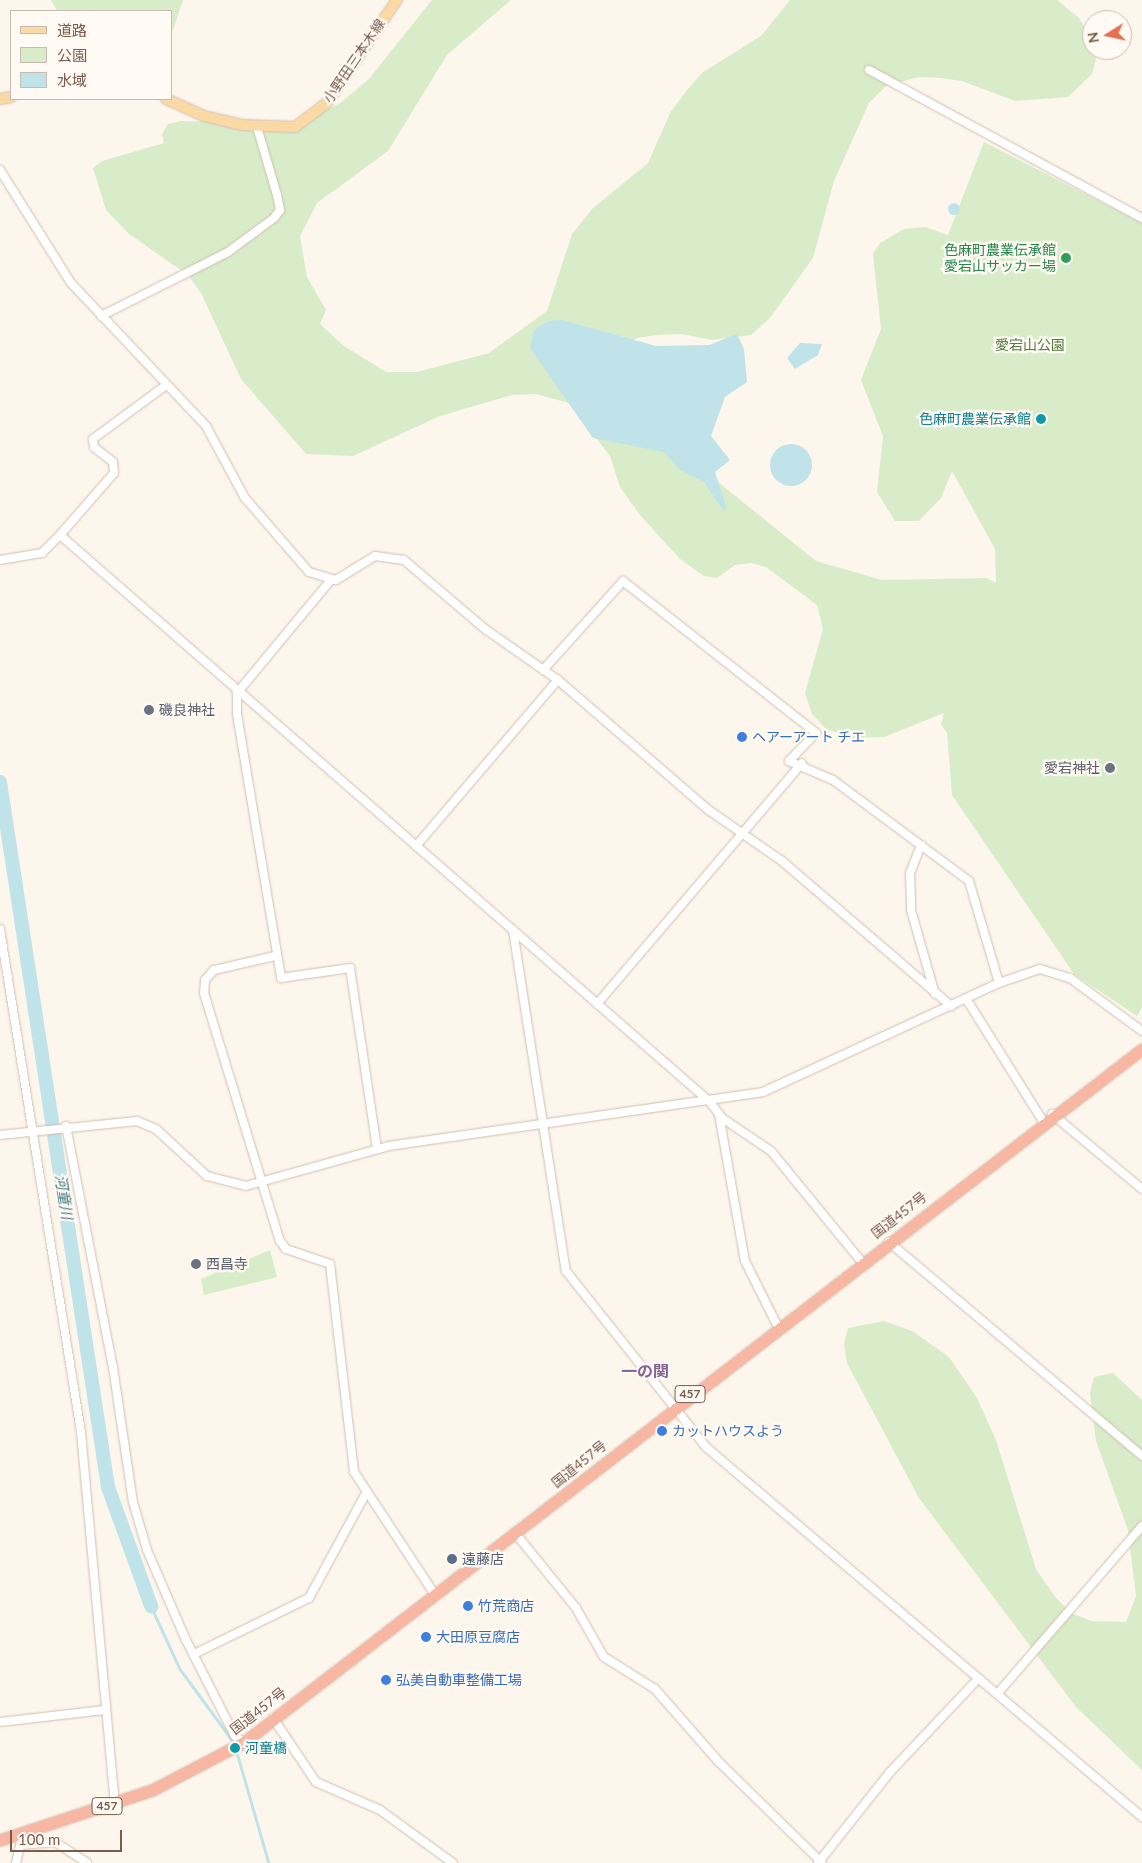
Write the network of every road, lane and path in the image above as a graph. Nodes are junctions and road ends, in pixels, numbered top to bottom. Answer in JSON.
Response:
{"nodes":[{"id":1,"x":396,"y":0,"type":"edge"},
{"id":2,"x":869,"y":70,"type":"dead end"},
{"id":3,"x":168,"y":100,"type":"edge"},
{"id":4,"x":256,"y":127,"type":"junction"},
{"id":5,"x":0,"y":170,"type":"edge"},
{"id":6,"x":1142,"y":218,"type":"edge"},
{"id":7,"x":101,"y":316,"type":"junction"},
{"id":8,"x":165,"y":386,"type":"junction"},
{"id":9,"x":60,"y":535,"type":"junction"},
{"id":10,"x":0,"y":560,"type":"edge"},
{"id":11,"x":330,"y":581,"type":"junction"},
{"id":12,"x":543,"y":670,"type":"junction"},
{"id":13,"x":558,"y":680,"type":"junction"},
{"id":14,"x":238,"y":693,"type":"junction"},
{"id":15,"x":802,"y":763,"type":"junction"},
{"id":16,"x":744,"y":833,"type":"junction"},
{"id":17,"x":921,"y":845,"type":"junction"},
{"id":18,"x":416,"y":846,"type":"junction"},
{"id":19,"x":0,"y":929,"type":"edge"},
{"id":20,"x":513,"y":930,"type":"junction"},
{"id":21,"x":275,"y":956,"type":"junction"},
{"id":22,"x":999,"y":983,"type":"junction"},
{"id":23,"x":936,"y":994,"type":"junction"},
{"id":24,"x":967,"y":1000,"type":"junction"},
{"id":25,"x":597,"y":1004,"type":"junction"},
{"id":26,"x":951,"y":1006,"type":"junction"},
{"id":27,"x":1142,"y":1031,"type":"edge"},
{"id":28,"x":1142,"y":1049,"type":"edge"},
{"id":29,"x":710,"y":1102,"type":"junction"},
{"id":30,"x":719,"y":1112,"type":"junction"},
{"id":31,"x":1048,"y":1118,"type":"junction"},
{"id":32,"x":543,"y":1123,"type":"junction"},
{"id":33,"x":63,"y":1126,"type":"junction"},
{"id":34,"x":34,"y":1131,"type":"junction"},
{"id":35,"x":0,"y":1135,"type":"edge"},
{"id":36,"x":377,"y":1149,"type":"junction"},
{"id":37,"x":262,"y":1183,"type":"junction"},
{"id":38,"x":1142,"y":1189,"type":"edge"},
{"id":39,"x":889,"y":1242,"type":"junction"},
{"id":40,"x":862,"y":1262,"type":"junction"},
{"id":41,"x":778,"y":1327,"type":"junction"},
{"id":42,"x":675,"y":1406,"type":"junction"},
{"id":43,"x":1142,"y":1456,"type":"edge"},
{"id":44,"x":366,"y":1493,"type":"junction"},
{"id":45,"x":1142,"y":1526,"type":"edge"},
{"id":46,"x":516,"y":1534,"type":"junction"},
{"id":47,"x":435,"y":1595,"type":"junction"},
{"id":48,"x":194,"y":1654,"type":"junction"},
{"id":49,"x":978,"y":1679,"type":"junction"},
{"id":50,"x":998,"y":1693,"type":"junction"},
{"id":51,"x":104,"y":1710,"type":"junction"},
{"id":52,"x":273,"y":1718,"type":"junction"},
{"id":53,"x":0,"y":1722,"type":"edge"},
{"id":54,"x":243,"y":1742,"type":"junction"},
{"id":55,"x":115,"y":1804,"type":"junction"},
{"id":56,"x":1142,"y":1817,"type":"edge"},
{"id":57,"x":23,"y":1832,"type":"junction"},
{"id":58,"x":0,"y":1840,"type":"edge"},
{"id":59,"x":22,"y":1845,"type":"junction"},
{"id":60,"x":820,"y":1862,"type":"edge"},
{"id":61,"x":16,"y":1863,"type":"edge"},
{"id":62,"x":88,"y":1863,"type":"edge"},
{"id":63,"x":452,"y":1863,"type":"edge"}],
"edges":[{"from":1,"to":4,"type":"main road","name":"小野田三本木線"},
{"from":2,"to":6,"type":"street"},
{"from":3,"to":4,"type":"main road","name":"小野田三本木線"},
{"from":4,"to":7,"type":"street"},
{"from":5,"to":7,"type":"street"},
{"from":7,"to":8,"type":"street"},
{"from":8,"to":9,"type":"street"},
{"from":8,"to":11,"type":"street"},
{"from":9,"to":10,"type":"street"},
{"from":9,"to":14,"type":"street"},
{"from":11,"to":12,"type":"street"},
{"from":11,"to":14,"type":"street"},
{"from":12,"to":13,"type":"street"},
{"from":12,"to":15,"type":"street"},
{"from":13,"to":16,"type":"street"},
{"from":13,"to":18,"type":"street"},
{"from":14,"to":18,"type":"street"},
{"from":14,"to":21,"type":"street"},
{"from":15,"to":16,"type":"street"},
{"from":15,"to":17,"type":"street"},
{"from":16,"to":23,"type":"street"},
{"from":16,"to":25,"type":"street"},
{"from":17,"to":22,"type":"street"},
{"from":17,"to":23,"type":"street"},
{"from":18,"to":20,"type":"street"},
{"from":19,"to":34,"type":"street"},
{"from":20,"to":25,"type":"street"},
{"from":20,"to":32,"type":"street"},
{"from":21,"to":36,"type":"street"},
{"from":21,"to":37,"type":"street"},
{"from":22,"to":24,"type":"street"},
{"from":22,"to":27,"type":"street"},
{"from":23,"to":26,"type":"street"},
{"from":24,"to":26,"type":"street"},
{"from":24,"to":31,"type":"street"},
{"from":25,"to":29,"type":"street"},
{"from":26,"to":29,"type":"street"},
{"from":28,"to":31,"type":"highway","name":"国道457号","number":"457"},
{"from":29,"to":30,"type":"street"},
{"from":29,"to":32,"type":"street"},
{"from":30,"to":40,"type":"street"},
{"from":30,"to":41,"type":"street"},
{"from":31,"to":38,"type":"street"},
{"from":31,"to":39,"type":"highway","name":"国道457号","number":"457"},
{"from":32,"to":36,"type":"street"},
{"from":32,"to":42,"type":"street"},
{"from":33,"to":34,"type":"street"},
{"from":33,"to":37,"type":"street"},
{"from":33,"to":48,"type":"street"},
{"from":34,"to":35,"type":"street"},
{"from":34,"to":51,"type":"street"},
{"from":36,"to":37,"type":"street"},
{"from":37,"to":44,"type":"street"},
{"from":39,"to":40,"type":"highway","name":"国道457号","number":"457"},
{"from":39,"to":43,"type":"street"},
{"from":40,"to":41,"type":"highway","name":"国道457号","number":"457"},
{"from":41,"to":42,"type":"highway","name":"国道457号","number":"457"},
{"from":42,"to":46,"type":"highway","name":"国道457号","number":"457"},
{"from":42,"to":49,"type":"street"},
{"from":44,"to":47,"type":"street"},
{"from":44,"to":48,"type":"street"},
{"from":45,"to":50,"type":"street"},
{"from":46,"to":47,"type":"highway","name":"国道457号","number":"457"},
{"from":46,"to":60,"type":"street"},
{"from":47,"to":52,"type":"highway","name":"国道457号","number":"457"},
{"from":48,"to":54,"type":"street"},
{"from":49,"to":50,"type":"street"},
{"from":49,"to":60,"type":"street"},
{"from":50,"to":56,"type":"street"},
{"from":51,"to":53,"type":"street"},
{"from":51,"to":55,"type":"street"},
{"from":52,"to":54,"type":"highway","name":"国道457号","number":"457"},
{"from":52,"to":63,"type":"street"},
{"from":54,"to":55,"type":"highway","name":"国道457号","number":"457"},
{"from":55,"to":57,"type":"highway","name":"国道457号","number":"457"},
{"from":57,"to":58,"type":"highway","name":"国道457号","number":"457"},
{"from":57,"to":59,"type":"street"},
{"from":59,"to":61,"type":"street"},
{"from":59,"to":62,"type":"street"}]}
